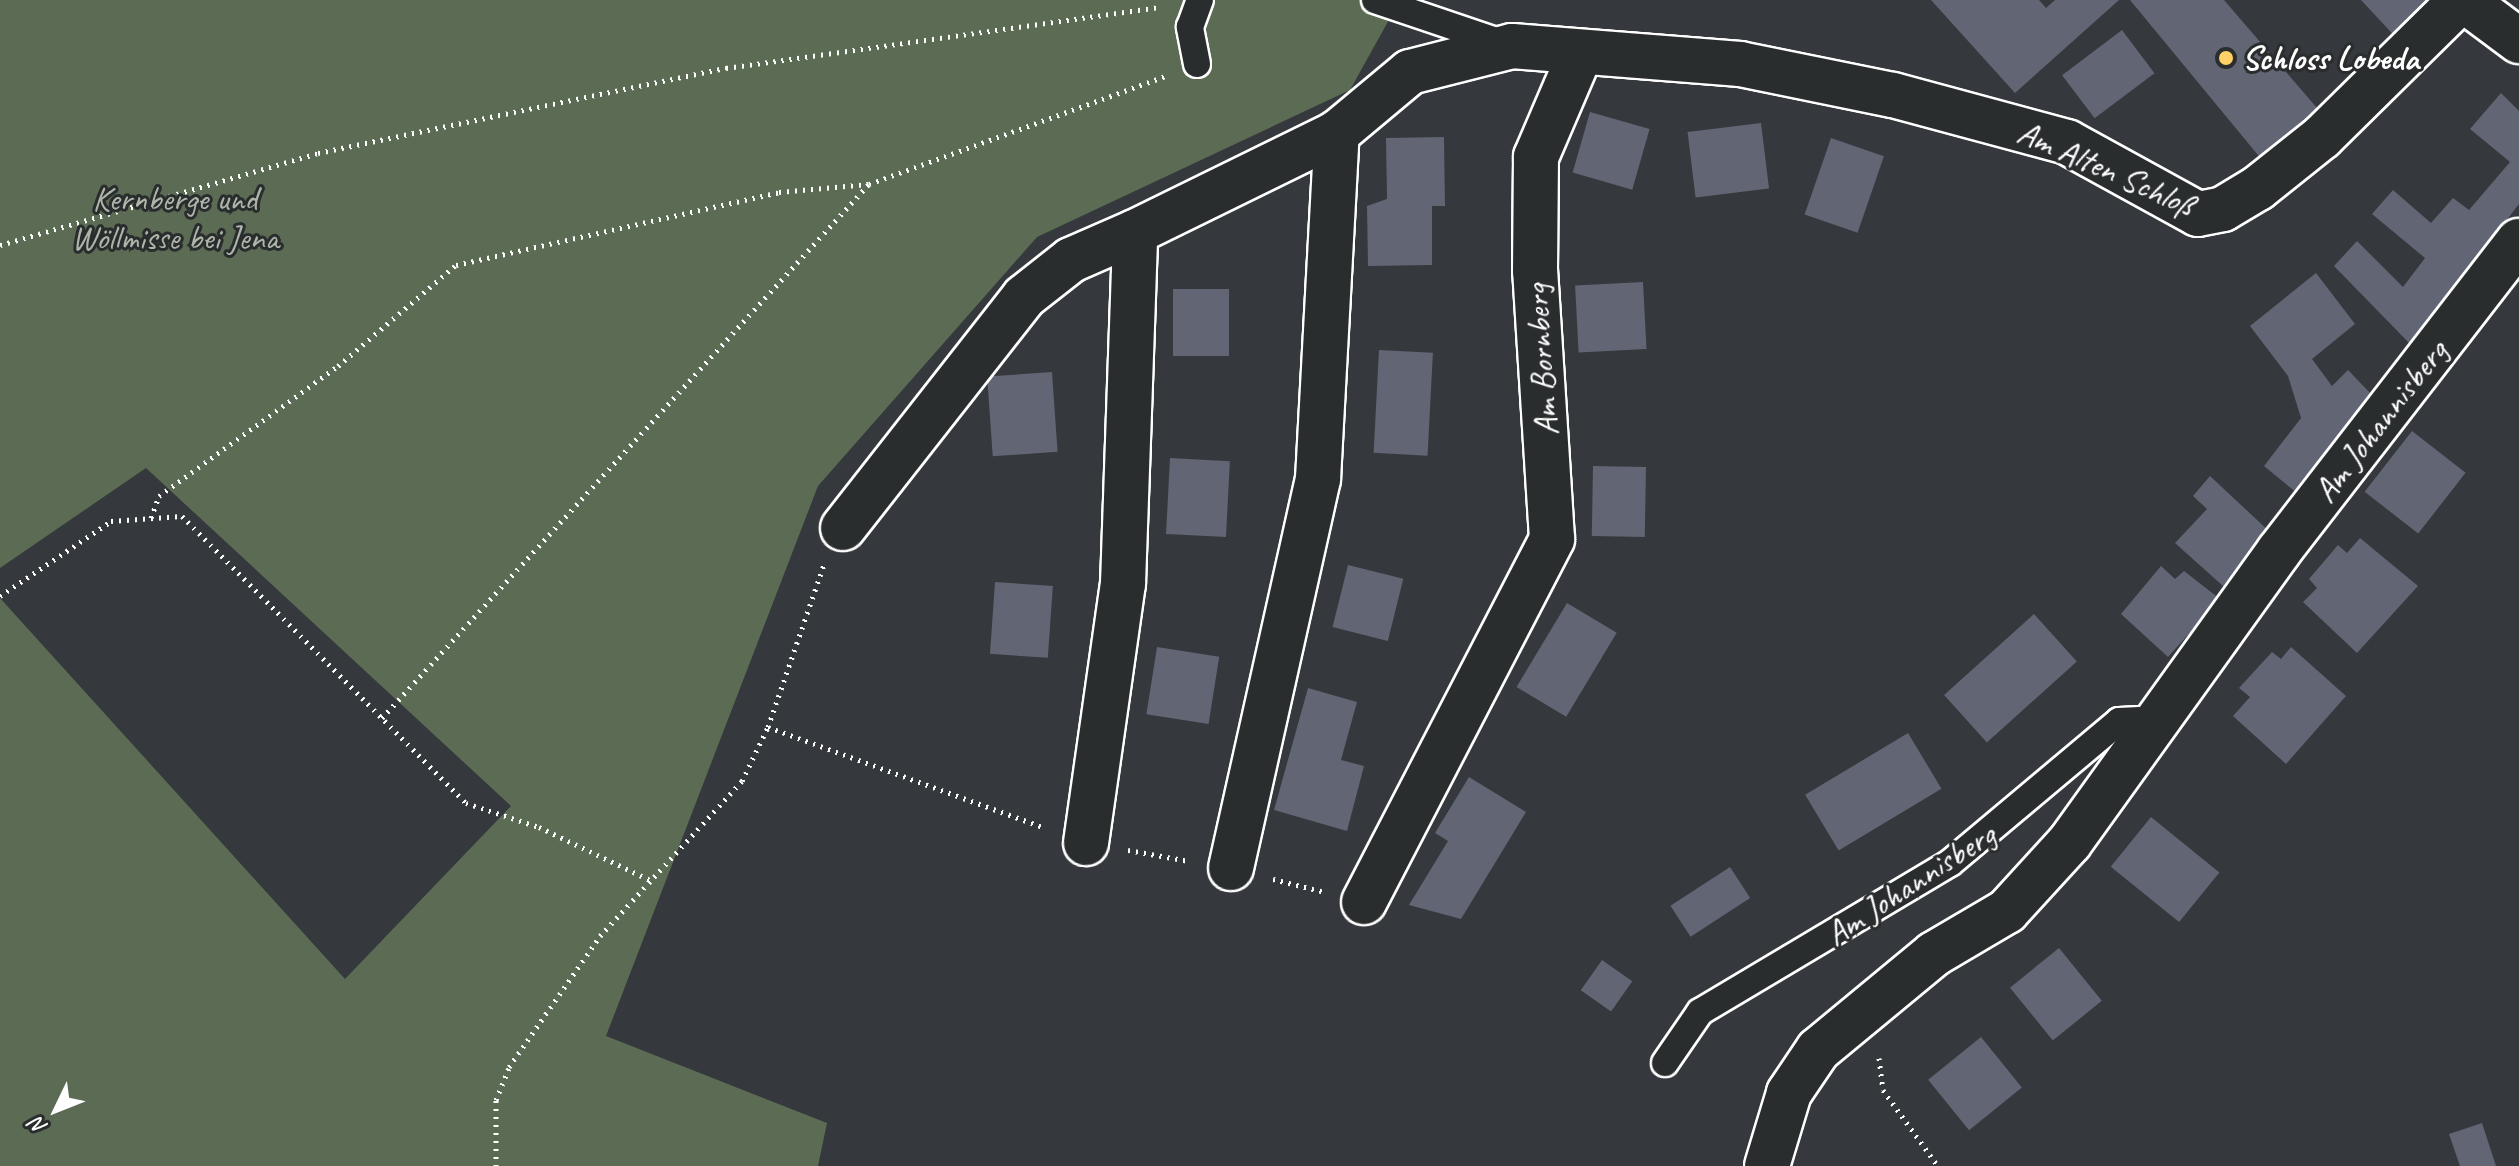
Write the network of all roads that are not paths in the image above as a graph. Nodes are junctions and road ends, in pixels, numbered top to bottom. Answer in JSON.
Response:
{"nodes":[{"id":1,"x":1375,"y":0,"type":"edge"},
{"id":2,"x":2463,"y":0,"type":"edge"},
{"id":3,"x":1198,"y":2,"type":"edge"},
{"id":4,"x":2519,"y":41,"type":"edge"},
{"id":5,"x":1512,"y":46,"type":"junction"},
{"id":6,"x":1581,"y":52,"type":"junction"},
{"id":7,"x":1197,"y":64,"type":"road end"},
{"id":8,"x":1337,"y":133,"type":"junction"},
{"id":9,"x":1135,"y":232,"type":"junction"},
{"id":10,"x":2519,"y":241,"type":"edge"},
{"id":11,"x":843,"y":528,"type":"road end"},
{"id":12,"x":2160,"y":719,"type":"junction"},
{"id":13,"x":1086,"y":843,"type":"dead end"},
{"id":14,"x":1231,"y":868,"type":"dead end"},
{"id":15,"x":1364,"y":902,"type":"dead end"},
{"id":16,"x":1665,"y":1063,"type":"dead end"},
{"id":17,"x":1767,"y":1166,"type":"edge"}],
"edges":[{"from":1,"to":5,"type":"lane"},
{"from":2,"to":4,"type":"street"},
{"from":2,"to":6,"type":"street","name":"Am Alten Schloß"},
{"from":3,"to":7,"type":"lane"},
{"from":5,"to":6,"type":"street"},
{"from":5,"to":8,"type":"street"},
{"from":6,"to":15,"type":"street","name":"Am Bornberg"},
{"from":8,"to":9,"type":"street"},
{"from":8,"to":14,"type":"street"},
{"from":9,"to":11,"type":"street"},
{"from":9,"to":13,"type":"street"},
{"from":10,"to":12,"type":"street","name":"Am Johannisberg"},
{"from":12,"to":16,"type":"lane","name":"Am Johannisberg"},
{"from":12,"to":17,"type":"street","name":"Am Johannisberg"}]}
